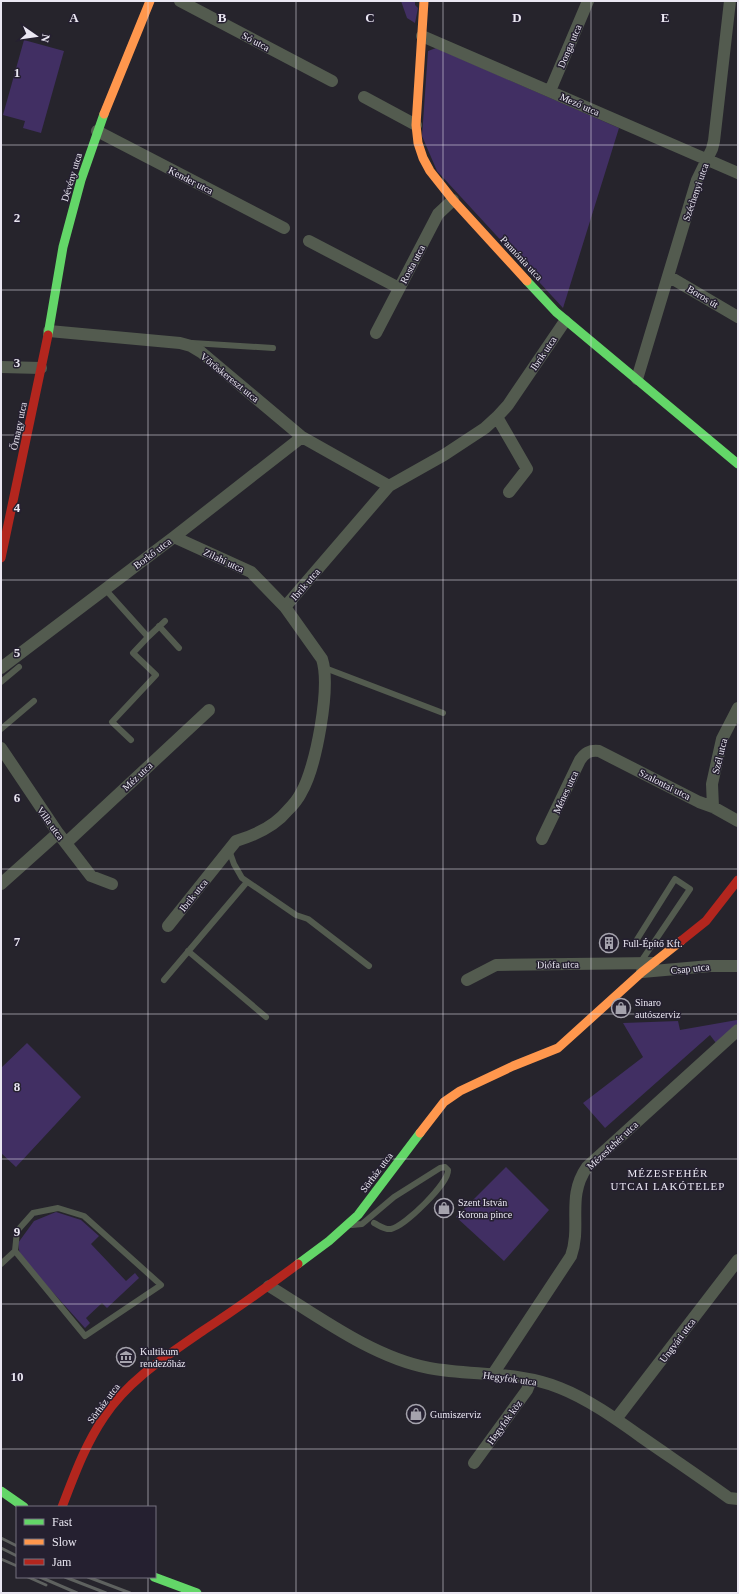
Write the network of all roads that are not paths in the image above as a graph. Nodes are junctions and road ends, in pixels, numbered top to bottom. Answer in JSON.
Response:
{"nodes":[{"id":1,"x":150,"y":1,"type":"edge"},
{"id":2,"x":180,"y":1,"type":"edge"},
{"id":3,"x":424,"y":1,"type":"edge"},
{"id":4,"x":588,"y":1,"type":"edge"},
{"id":5,"x":730,"y":1,"type":"edge"},
{"id":6,"x":422,"y":36,"type":"junction"},
{"id":7,"x":332,"y":81,"type":"dead end"},
{"id":8,"x":550,"y":91,"type":"junction"},
{"id":9,"x":364,"y":97,"type":"dead end"},
{"id":10,"x":416,"y":125,"type":"junction"},
{"id":11,"x":97,"y":131,"type":"junction"},
{"id":12,"x":706,"y":159,"type":"junction"},
{"id":13,"x":738,"y":173,"type":"edge"},
{"id":14,"x":453,"y":200,"type":"junction"},
{"id":15,"x":284,"y":228,"type":"dead end"},
{"id":16,"x":309,"y":241,"type":"dead end"},
{"id":17,"x":668,"y":276,"type":"junction"},
{"id":18,"x":399,"y":288,"type":"junction"},
{"id":19,"x":738,"y":317,"type":"edge"},
{"id":20,"x":566,"y":320,"type":"junction"},
{"id":21,"x":49,"y":331,"type":"junction"},
{"id":22,"x":376,"y":333,"type":"dead end"},
{"id":23,"x":180,"y":343,"type":"junction"},
{"id":24,"x":273,"y":348,"type":"dead end"},
{"id":25,"x":1,"y":366,"type":"edge"},
{"id":26,"x":41,"y":368,"type":"junction"},
{"id":27,"x":637,"y":379,"type":"junction"},
{"id":28,"x":497,"y":417,"type":"junction"},
{"id":29,"x":302,"y":437,"type":"junction"},
{"id":30,"x":738,"y":464,"type":"edge"},
{"id":31,"x":389,"y":486,"type":"junction"},
{"id":32,"x":509,"y":492,"type":"dead end"},
{"id":33,"x":174,"y":537,"type":"junction"},
{"id":34,"x":1,"y":558,"type":"edge"},
{"id":35,"x":105,"y":589,"type":"junction"},
{"id":36,"x":285,"y":607,"type":"junction"},
{"id":37,"x":165,"y":621,"type":"dead end"},
{"id":38,"x":159,"y":626,"type":"junction"},
{"id":39,"x":148,"y":637,"type":"junction"},
{"id":40,"x":179,"y":648,"type":"dead end"},
{"id":41,"x":19,"y":667,"type":"dead end"},
{"id":42,"x":1,"y":668,"type":"edge"},
{"id":43,"x":325,"y":668,"type":"junction"},
{"id":44,"x":1,"y":682,"type":"edge"},
{"id":45,"x":34,"y":701,"type":"dead end"},
{"id":46,"x":738,"y":708,"type":"edge"},
{"id":47,"x":209,"y":710,"type":"dead end"},
{"id":48,"x":443,"y":713,"type":"dead end"},
{"id":49,"x":1,"y":730,"type":"edge"},
{"id":50,"x":131,"y":740,"type":"dead end"},
{"id":51,"x":1,"y":748,"type":"edge"},
{"id":52,"x":592,"y":750,"type":"joint"},
{"id":53,"x":713,"y":807,"type":"junction"},
{"id":54,"x":738,"y":821,"type":"edge"},
{"id":55,"x":58,"y":833,"type":"junction"},
{"id":56,"x":542,"y":840,"type":"dead end"},
{"id":57,"x":66,"y":843,"type":"junction"},
{"id":58,"x":229,"y":850,"type":"junction"},
{"id":59,"x":738,"y":880,"type":"edge"},
{"id":60,"x":247,"y":882,"type":"junction"},
{"id":61,"x":1,"y":884,"type":"edge"},
{"id":62,"x":112,"y":884,"type":"dead end"},
{"id":63,"x":168,"y":926,"type":"dead end"},
{"id":64,"x":636,"y":941,"type":"dead end"},
{"id":65,"x":188,"y":951,"type":"junction"},
{"id":66,"x":653,"y":963,"type":"joint"},
{"id":67,"x":369,"y":966,"type":"dead end"},
{"id":68,"x":738,"y":966,"type":"edge"},
{"id":69,"x":641,"y":968,"type":"junction"},
{"id":70,"x":164,"y":980,"type":"dead end"},
{"id":71,"x":467,"y":980,"type":"dead end"},
{"id":72,"x":266,"y":1017,"type":"dead end"},
{"id":73,"x":738,"y":1030,"type":"edge"},
{"id":74,"x":374,"y":1223,"type":"dead end"},
{"id":75,"x":347,"y":1225,"type":"junction"},
{"id":76,"x":15,"y":1251,"type":"junction"},
{"id":77,"x":738,"y":1260,"type":"edge"},
{"id":78,"x":1,"y":1264,"type":"edge"},
{"id":79,"x":269,"y":1286,"type":"junction"},
{"id":80,"x":494,"y":1374,"type":"junction"},
{"id":81,"x":531,"y":1380,"type":"junction"},
{"id":82,"x":616,"y":1419,"type":"junction"},
{"id":83,"x":474,"y":1463,"type":"dead end"},
{"id":84,"x":1,"y":1491,"type":"edge"},
{"id":85,"x":738,"y":1499,"type":"edge"},
{"id":86,"x":23,"y":1506,"type":"edge"},
{"id":87,"x":62,"y":1506,"type":"edge"},
{"id":88,"x":156,"y":1578,"type":"edge"},
{"id":89,"x":197,"y":1593,"type":"edge"}],
"edges":[{"from":1,"to":11,"type":"street","name":"Dévény utca"},
{"from":2,"to":7,"type":"street","name":"Só utca"},
{"from":3,"to":6,"type":"street","name":"Pannónia utca"},
{"from":4,"to":8,"type":"street","name":"Donga utca"},
{"from":5,"to":12,"type":"street","name":"Széchenyi utca"},
{"from":6,"to":8,"type":"street","name":"Mező utca"},
{"from":6,"to":10,"type":"street","name":"Pannónia utca"},
{"from":8,"to":12,"type":"street","name":"Mező utca"},
{"from":9,"to":10,"type":"street"},
{"from":10,"to":14,"type":"street","name":"Pannónia utca"},
{"from":11,"to":15,"type":"street","name":"Kender utca"},
{"from":11,"to":21,"type":"street","name":"Dévény utca"},
{"from":12,"to":13,"type":"street","name":"Mező utca"},
{"from":12,"to":17,"type":"street","name":"Széchenyi utca"},
{"from":14,"to":18,"type":"street","name":"Rosta utca"},
{"from":14,"to":20,"type":"street","name":"Pannónia utca"},
{"from":16,"to":18,"type":"street"},
{"from":17,"to":19,"type":"street","name":"Boros út"},
{"from":17,"to":27,"type":"street","name":"Széchenyi utca"},
{"from":18,"to":22,"type":"street","name":"Rosta utca"},
{"from":20,"to":27,"type":"street","name":"Pannónia utca"},
{"from":20,"to":28,"type":"street","name":"Ibrik utca"},
{"from":21,"to":23,"type":"street","name":"Vöröskereszt utca"},
{"from":21,"to":26,"type":"street","name":"Dévény utca"},
{"from":23,"to":24,"type":"lane"},
{"from":23,"to":29,"type":"street","name":"Vöröskereszt utca"},
{"from":25,"to":26,"type":"street"},
{"from":26,"to":34,"type":"street","name":"Őrnagy utca"},
{"from":27,"to":30,"type":"street","name":"Pannónia utca"},
{"from":28,"to":31,"type":"street","name":"Ibrik utca"},
{"from":28,"to":32,"type":"street"},
{"from":29,"to":31,"type":"street","name":"Vöröskereszt utca"},
{"from":29,"to":33,"type":"street","name":"Borkő utca"},
{"from":31,"to":36,"type":"street","name":"Ibrik utca"},
{"from":33,"to":35,"type":"street","name":"Borkő utca"},
{"from":33,"to":36,"type":"street","name":"Zilahi utca"},
{"from":35,"to":39,"type":"lane"},
{"from":35,"to":42,"type":"street","name":"Borkő utca"},
{"from":36,"to":43,"type":"street","name":"Ibrik utca"},
{"from":37,"to":38,"type":"lane"},
{"from":38,"to":39,"type":"lane"},
{"from":38,"to":40,"type":"lane"},
{"from":39,"to":50,"type":"lane"},
{"from":41,"to":44,"type":"lane"},
{"from":43,"to":48,"type":"lane"},
{"from":43,"to":58,"type":"street","name":"Ibrik utca"},
{"from":45,"to":49,"type":"lane"},
{"from":46,"to":53,"type":"street","name":"Szél utca"},
{"from":47,"to":57,"type":"street","name":"Méz utca"},
{"from":51,"to":55,"type":"street","name":"Villa utca"},
{"from":52,"to":53,"type":"street","name":"Szalontai utca"},
{"from":52,"to":56,"type":"street","name":"Ménes utca"},
{"from":53,"to":54,"type":"street","name":"Szalontai utca"},
{"from":55,"to":57,"type":"street","name":"Villa utca"},
{"from":55,"to":61,"type":"street"},
{"from":57,"to":62,"type":"street","name":"Villa utca"},
{"from":58,"to":60,"type":"lane"},
{"from":58,"to":63,"type":"street","name":"Ibrik utca"},
{"from":59,"to":66,"type":"street"},
{"from":60,"to":65,"type":"lane"},
{"from":60,"to":67,"type":"lane"},
{"from":64,"to":69,"type":"lane"},
{"from":65,"to":70,"type":"lane"},
{"from":65,"to":72,"type":"lane"},
{"from":66,"to":69,"type":"street","name":"Diófa utca"},
{"from":68,"to":69,"type":"street","name":"Csap utca"},
{"from":69,"to":71,"type":"street","name":"Diófa utca"},
{"from":69,"to":75,"type":"street","name":"Sörház utca"},
{"from":73,"to":80,"type":"street","name":"Mézesfehér utca"},
{"from":74,"to":75,"type":"lane"},
{"from":75,"to":79,"type":"street","name":"Sörház utca"},
{"from":76,"to":76,"type":"lane"},
{"from":76,"to":78,"type":"lane"},
{"from":77,"to":82,"type":"street","name":"Ungvári utca"},
{"from":79,"to":80,"type":"street","name":"Hegyfok utca"},
{"from":79,"to":87,"type":"street","name":"Sörház utca"},
{"from":80,"to":81,"type":"street","name":"Hegyfok utca"},
{"from":81,"to":82,"type":"street","name":"Hegyfok utca"},
{"from":81,"to":83,"type":"street","name":"Hegyfok köz"},
{"from":82,"to":85,"type":"street","name":"Hegyfok utca"},
{"from":84,"to":86,"type":"street"},
{"from":88,"to":89,"type":"street"}]}
